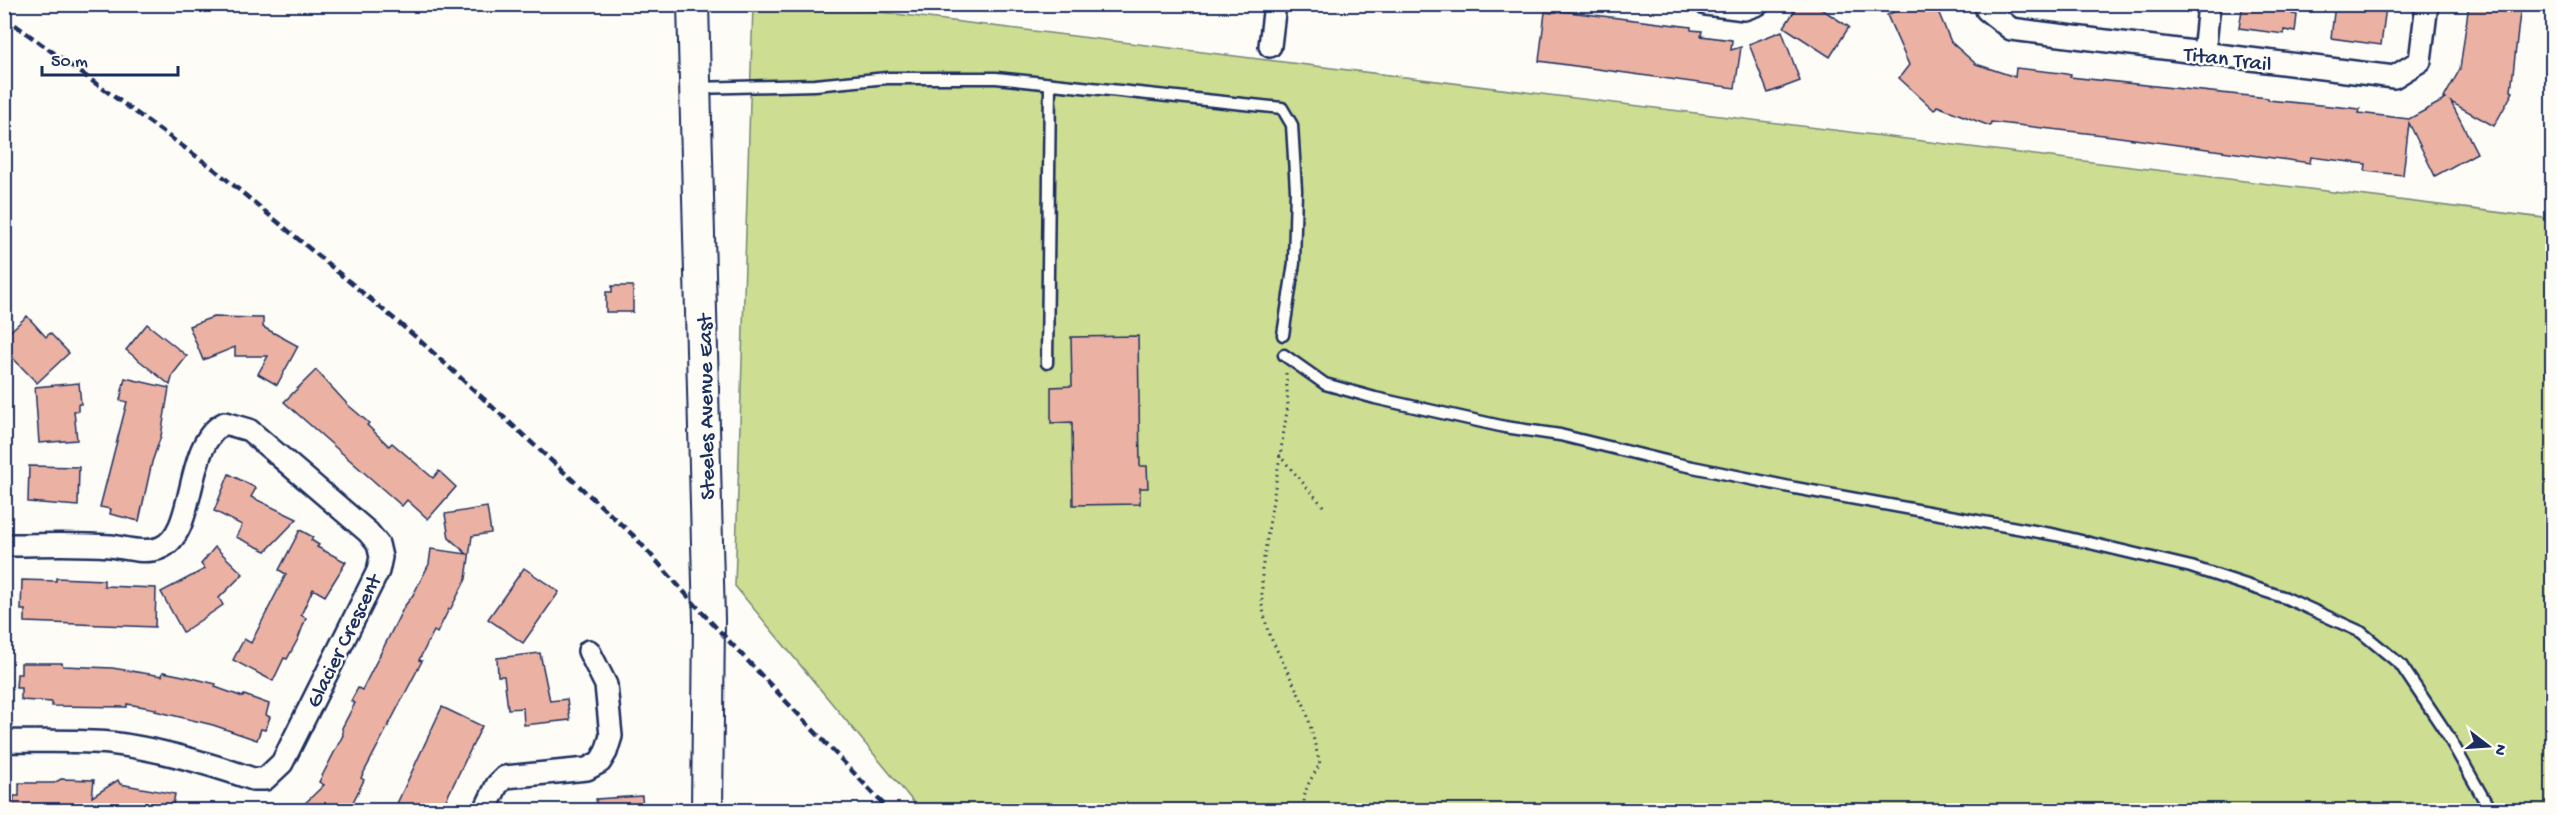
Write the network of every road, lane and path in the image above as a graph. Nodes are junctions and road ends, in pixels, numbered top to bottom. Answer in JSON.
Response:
{"nodes":[{"id":1,"x":693,"y":4,"type":"edge"},
{"id":2,"x":1275,"y":4,"type":"edge"},
{"id":3,"x":1706,"y":4,"type":"edge"},
{"id":4,"x":1758,"y":4,"type":"edge"},
{"id":5,"x":1988,"y":4,"type":"edge"},
{"id":6,"x":2209,"y":4,"type":"edge"},
{"id":7,"x":2427,"y":4,"type":"edge"},
{"id":8,"x":1270,"y":46,"type":"dead end"},
{"id":9,"x":2204,"y":54,"type":"junction"},
{"id":10,"x":1050,"y":84,"type":"junction"},
{"id":11,"x":696,"y":88,"type":"junction"},
{"id":12,"x":1283,"y":335,"type":"dead end"},
{"id":13,"x":1284,"y":355,"type":"joint"},
{"id":14,"x":1047,"y":363,"type":"dead end"},
{"id":15,"x":1280,"y":454,"type":"junction"},
{"id":16,"x":1324,"y":507,"type":"dead end"},
{"id":17,"x":4,"y":545,"type":"edge"},
{"id":18,"x":589,"y":651,"type":"dead end"},
{"id":19,"x":4,"y":741,"type":"edge"},
{"id":20,"x":485,"y":810,"type":"edge"},
{"id":21,"x":707,"y":810,"type":"edge"},
{"id":22,"x":1305,"y":810,"type":"edge"},
{"id":23,"x":2490,"y":810,"type":"edge"}],
"edges":[{"from":1,"to":11,"type":"main road","name":"Steeles Avenue East"},
{"from":2,"to":8,"type":"street"},
{"from":3,"to":4,"type":"street"},
{"from":5,"to":9,"type":"street","name":"Titan Trail"},
{"from":6,"to":9,"type":"street"},
{"from":7,"to":9,"type":"street","name":"Titan Trail"},
{"from":10,"to":11,"type":"lane"},
{"from":10,"to":12,"type":"lane"},
{"from":10,"to":14,"type":"lane"},
{"from":11,"to":21,"type":"main road","name":"Steeles Avenue East"},
{"from":13,"to":15,"type":"path"},
{"from":13,"to":23,"type":"lane"},
{"from":15,"to":16,"type":"path"},
{"from":15,"to":22,"type":"path"},
{"from":17,"to":19,"type":"street","name":"Glacier Crescent"},
{"from":18,"to":20,"type":"street"}]}
